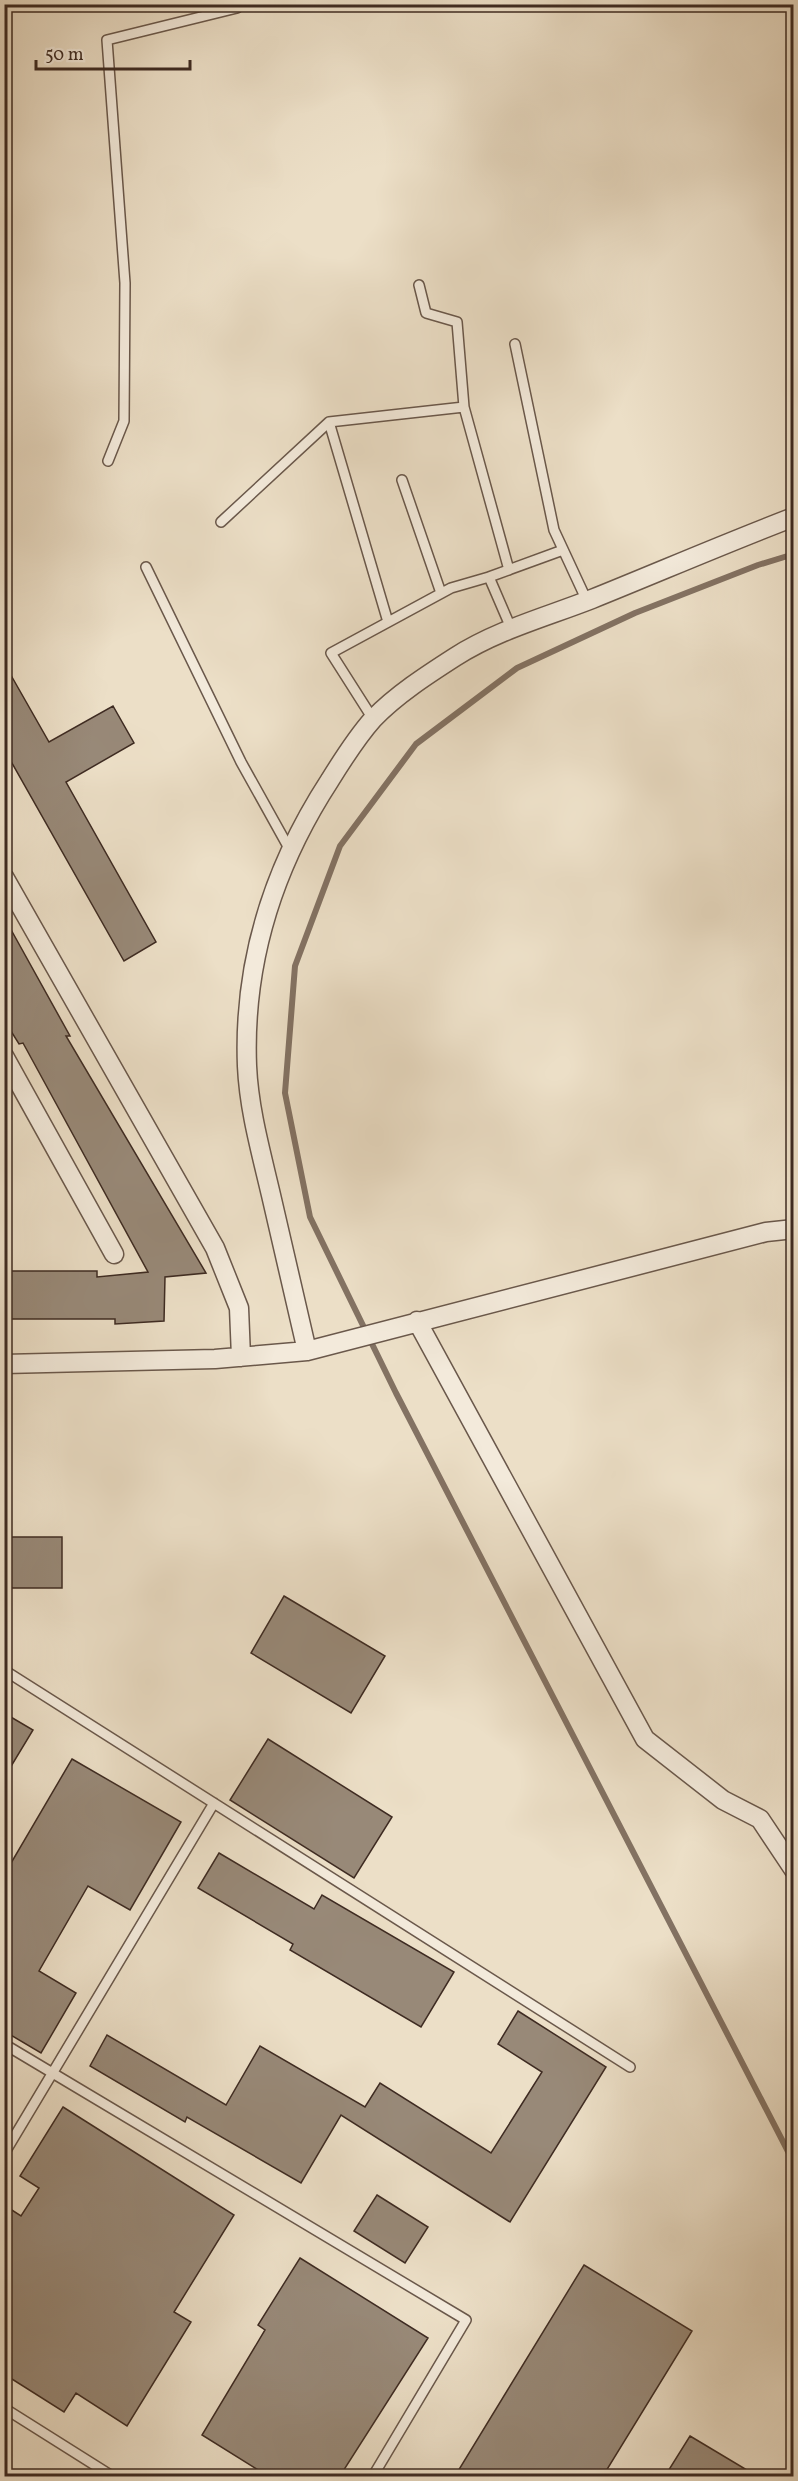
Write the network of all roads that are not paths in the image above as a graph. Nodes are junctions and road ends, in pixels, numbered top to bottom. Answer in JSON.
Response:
{"nodes":[{"id":1,"x":237,"y":4,"type":"edge"},
{"id":2,"x":419,"y":285,"type":"dead end"},
{"id":3,"x":515,"y":344,"type":"dead end"},
{"id":4,"x":464,"y":407,"type":"junction"},
{"id":5,"x":329,"y":422,"type":"junction"},
{"id":6,"x":108,"y":461,"type":"dead end"},
{"id":7,"x":402,"y":480,"type":"dead end"},
{"id":8,"x":794,"y":517,"type":"edge"},
{"id":9,"x":221,"y":522,"type":"dead end"},
{"id":10,"x":563,"y":550,"type":"junction"},
{"id":11,"x":146,"y":567,"type":"dead end"},
{"id":12,"x":509,"y":570,"type":"junction"},
{"id":13,"x":489,"y":577,"type":"junction"},
{"id":14,"x":441,"y":593,"type":"junction"},
{"id":15,"x":587,"y":600,"type":"junction"},
{"id":16,"x":388,"y":622,"type":"junction"},
{"id":17,"x":511,"y":628,"type":"junction"},
{"id":18,"x":373,"y":719,"type":"junction"},
{"id":19,"x":290,"y":850,"type":"junction"},
{"id":20,"x":4,"y":877,"type":"edge"},
{"id":21,"x":4,"y":1056,"type":"edge"},
{"id":22,"x":794,"y":1229,"type":"edge"},
{"id":23,"x":114,"y":1254,"type":"dead end"},
{"id":24,"x":417,"y":1321,"type":"junction"},
{"id":25,"x":307,"y":1351,"type":"junction"},
{"id":26,"x":241,"y":1357,"type":"junction"},
{"id":27,"x":4,"y":1364,"type":"edge"},
{"id":28,"x":4,"y":1670,"type":"edge"},
{"id":29,"x":214,"y":1803,"type":"junction"},
{"id":30,"x":794,"y":1870,"type":"edge"},
{"id":31,"x":4,"y":2043,"type":"edge"},
{"id":32,"x":630,"y":2067,"type":"dead end"},
{"id":33,"x":53,"y":2073,"type":"junction"},
{"id":34,"x":4,"y":2154,"type":"edge"},
{"id":35,"x":4,"y":2408,"type":"edge"},
{"id":36,"x":112,"y":2476,"type":"edge"},
{"id":37,"x":373,"y":2476,"type":"edge"}],
"edges":[{"from":1,"to":6,"type":"lane"},
{"from":2,"to":4,"type":"lane"},
{"from":3,"to":10,"type":"lane"},
{"from":4,"to":5,"type":"lane"},
{"from":4,"to":12,"type":"lane"},
{"from":5,"to":9,"type":"lane"},
{"from":5,"to":16,"type":"lane"},
{"from":7,"to":14,"type":"lane"},
{"from":8,"to":15,"type":"street"},
{"from":10,"to":12,"type":"lane"},
{"from":10,"to":15,"type":"lane"},
{"from":11,"to":19,"type":"lane"},
{"from":12,"to":13,"type":"lane"},
{"from":13,"to":14,"type":"lane"},
{"from":13,"to":17,"type":"lane"},
{"from":14,"to":16,"type":"lane"},
{"from":15,"to":17,"type":"street"},
{"from":16,"to":18,"type":"lane"},
{"from":17,"to":18,"type":"street"},
{"from":18,"to":19,"type":"street"},
{"from":19,"to":25,"type":"street"},
{"from":20,"to":26,"type":"street"},
{"from":21,"to":23,"type":"street"},
{"from":22,"to":24,"type":"street"},
{"from":24,"to":25,"type":"street"},
{"from":24,"to":30,"type":"street"},
{"from":25,"to":26,"type":"street"},
{"from":26,"to":27,"type":"street"},
{"from":28,"to":29,"type":"lane"},
{"from":29,"to":32,"type":"lane"},
{"from":29,"to":33,"type":"lane"},
{"from":31,"to":33,"type":"lane"},
{"from":33,"to":34,"type":"lane"},
{"from":33,"to":37,"type":"lane"},
{"from":35,"to":36,"type":"lane"}]}
